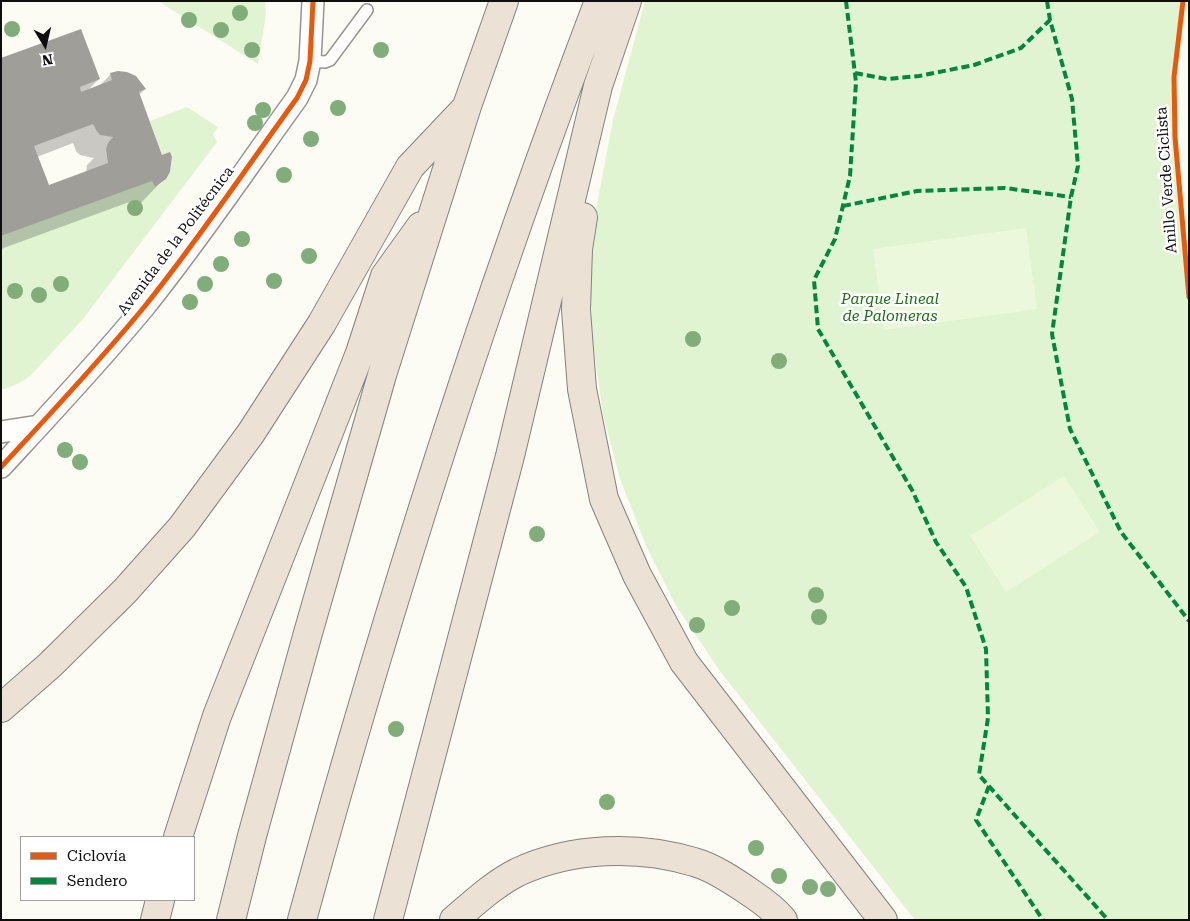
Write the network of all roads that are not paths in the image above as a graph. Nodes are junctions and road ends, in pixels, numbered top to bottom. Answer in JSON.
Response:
{"nodes":[{"id":1,"x":313,"y":1,"type":"edge"},
{"id":2,"x":504,"y":1,"type":"edge"},
{"id":3,"x":599,"y":1,"type":"edge"},
{"id":4,"x":627,"y":1,"type":"edge"},
{"id":5,"x":367,"y":10,"type":"dead end"},
{"id":6,"x":310,"y":61,"type":"junction"},
{"id":7,"x":598,"y":86,"type":"junction"},
{"id":8,"x":467,"y":106,"type":"junction"},
{"id":9,"x":435,"y":207,"type":"junction"},
{"id":10,"x":40,"y":426,"type":"junction"},
{"id":11,"x":1,"y":432,"type":"edge"},
{"id":12,"x":1,"y":467,"type":"edge"},
{"id":13,"x":1,"y":708,"type":"edge"},
{"id":14,"x":178,"y":836,"type":"edge"},
{"id":15,"x":160,"y":901,"type":"edge"},
{"id":16,"x":155,"y":920,"type":"edge"},
{"id":17,"x":231,"y":920,"type":"edge"},
{"id":18,"x":302,"y":920,"type":"edge"},
{"id":19,"x":388,"y":920,"type":"edge"},
{"id":20,"x":454,"y":920,"type":"edge"},
{"id":21,"x":783,"y":920,"type":"edge"},
{"id":22,"x":883,"y":920,"type":"edge"}],
"edges":[{"from":1,"to":6,"type":"street","name":"Avenida de la Politécnica"},
{"from":2,"to":8,"type":"highway"},
{"from":3,"to":18,"type":"highway"},
{"from":4,"to":7,"type":"highway"},
{"from":5,"to":6,"type":"lane"},
{"from":6,"to":10,"type":"street","name":"Avenida de la Politécnica"},
{"from":7,"to":19,"type":"highway"},
{"from":7,"to":22,"type":"highway"},
{"from":8,"to":9,"type":"highway"},
{"from":8,"to":13,"type":"highway"},
{"from":9,"to":14,"type":"highway"},
{"from":9,"to":17,"type":"highway"},
{"from":10,"to":11,"type":"street"},
{"from":10,"to":12,"type":"street","name":"Avenida de la Politécnica"},
{"from":15,"to":16,"type":"highway"},
{"from":20,"to":21,"type":"highway"}]}
